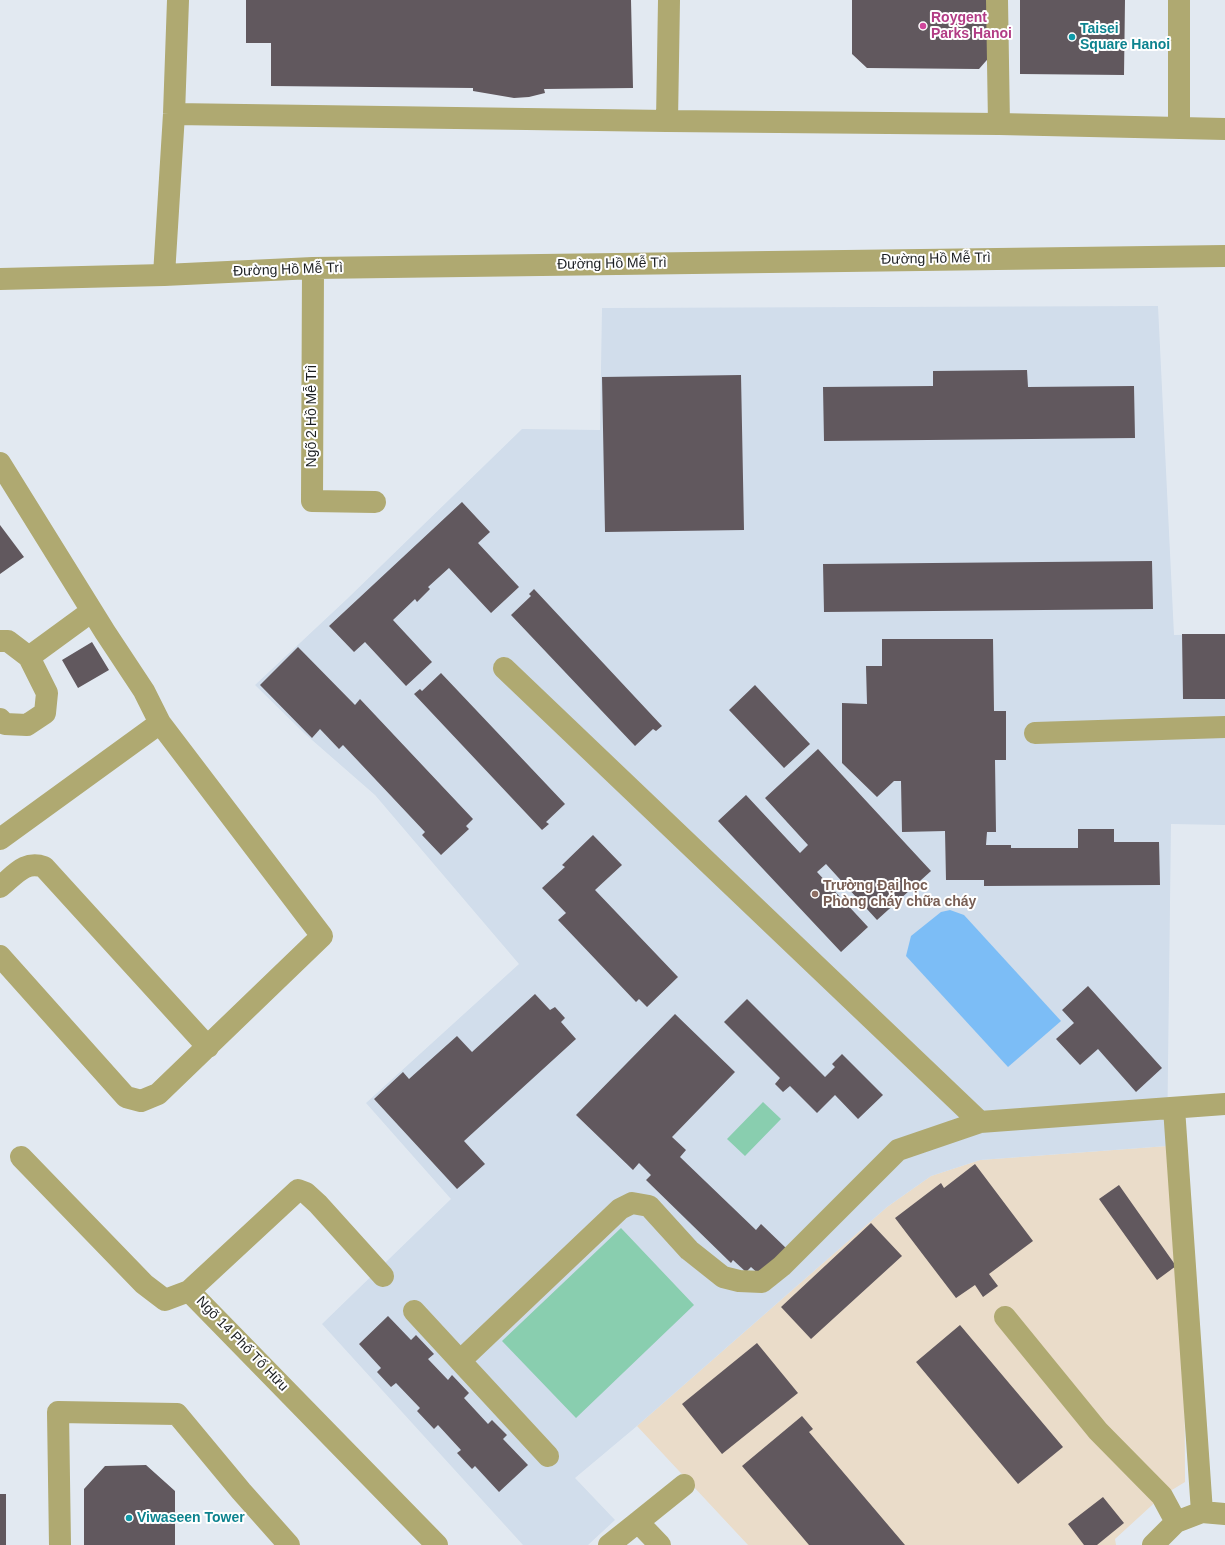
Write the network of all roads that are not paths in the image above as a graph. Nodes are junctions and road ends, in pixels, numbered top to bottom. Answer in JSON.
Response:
{"nodes":[{"id":1,"x":178,"y":0,"type":"edge"},
{"id":2,"x":669,"y":0,"type":"edge"},
{"id":3,"x":997,"y":0,"type":"edge"},
{"id":4,"x":1179,"y":0,"type":"edge"},
{"id":5,"x":174,"y":114,"type":"junction"},
{"id":6,"x":667,"y":121,"type":"junction"},
{"id":7,"x":999,"y":124,"type":"junction"},
{"id":8,"x":1180,"y":128,"type":"junction"},
{"id":9,"x":1225,"y":129,"type":"edge"},
{"id":10,"x":1225,"y":256,"type":"edge"},
{"id":11,"x":313,"y":268,"type":"junction"},
{"id":12,"x":164,"y":275,"type":"junction"},
{"id":13,"x":0,"y":279,"type":"edge"},
{"id":14,"x":0,"y":464,"type":"edge"},
{"id":15,"x":375,"y":502,"type":"dead end"},
{"id":16,"x":92,"y":611,"type":"junction"},
{"id":17,"x":0,"y":641,"type":"edge"},
{"id":18,"x":29,"y":657,"type":"junction"},
{"id":19,"x":504,"y":668,"type":"dead end"},
{"id":20,"x":0,"y":719,"type":"edge"},
{"id":21,"x":160,"y":723,"type":"junction"},
{"id":22,"x":1225,"y":727,"type":"edge"},
{"id":23,"x":1035,"y":733,"type":"dead end"},
{"id":24,"x":0,"y":839,"type":"edge"},
{"id":25,"x":0,"y":887,"type":"edge"},
{"id":26,"x":0,"y":956,"type":"edge"},
{"id":27,"x":208,"y":1047,"type":"junction"},
{"id":28,"x":1225,"y":1104,"type":"edge"},
{"id":29,"x":1174,"y":1108,"type":"junction"},
{"id":30,"x":980,"y":1122,"type":"junction"},
{"id":31,"x":21,"y":1157,"type":"dead end"},
{"id":32,"x":383,"y":1276,"type":"dead end"},
{"id":33,"x":189,"y":1290,"type":"junction"},
{"id":34,"x":414,"y":1311,"type":"dead end"},
{"id":35,"x":1005,"y":1316,"type":"dead end"},
{"id":36,"x":460,"y":1361,"type":"junction"},
{"id":37,"x":548,"y":1456,"type":"dead end"},
{"id":38,"x":684,"y":1485,"type":"dead end"},
{"id":39,"x":1202,"y":1512,"type":"junction"},
{"id":40,"x":1225,"y":1514,"type":"edge"},
{"id":41,"x":638,"y":1522,"type":"junction"},
{"id":42,"x":1176,"y":1522,"type":"junction"},
{"id":43,"x":60,"y":1545,"type":"edge"},
{"id":44,"x":289,"y":1545,"type":"edge"},
{"id":45,"x":437,"y":1545,"type":"edge"},
{"id":46,"x":609,"y":1545,"type":"edge"},
{"id":47,"x":660,"y":1545,"type":"edge"},
{"id":48,"x":1153,"y":1545,"type":"edge"}],
"edges":[{"from":1,"to":5,"type":"street"},
{"from":2,"to":6,"type":"street"},
{"from":3,"to":7,"type":"street"},
{"from":4,"to":8,"type":"street"},
{"from":5,"to":6,"type":"street"},
{"from":5,"to":12,"type":"street"},
{"from":6,"to":7,"type":"street"},
{"from":7,"to":8,"type":"street"},
{"from":8,"to":9,"type":"street"},
{"from":10,"to":11,"type":"street","name":"Đường Hồ Mễ Trì"},
{"from":11,"to":12,"type":"street","name":"Đường Hồ Mễ Trì"},
{"from":11,"to":15,"type":"street","name":"Ngõ 2 Hồ Mễ Trì"},
{"from":12,"to":13,"type":"street","name":"Đường Hồ Mễ Trì"},
{"from":14,"to":16,"type":"street"},
{"from":16,"to":18,"type":"street"},
{"from":16,"to":21,"type":"street"},
{"from":17,"to":18,"type":"street"},
{"from":18,"to":20,"type":"street"},
{"from":19,"to":30,"type":"street"},
{"from":21,"to":24,"type":"street"},
{"from":21,"to":27,"type":"street"},
{"from":22,"to":23,"type":"street"},
{"from":25,"to":27,"type":"street"},
{"from":26,"to":27,"type":"street"},
{"from":28,"to":29,"type":"street"},
{"from":29,"to":30,"type":"street"},
{"from":29,"to":39,"type":"street"},
{"from":30,"to":36,"type":"street"},
{"from":31,"to":33,"type":"street","name":"Ngõ 14 Phố Tố Hữu"},
{"from":32,"to":33,"type":"street"},
{"from":33,"to":45,"type":"street","name":"Ngõ 14 Phố Tố Hữu"},
{"from":34,"to":36,"type":"street"},
{"from":35,"to":42,"type":"street"},
{"from":36,"to":37,"type":"street"},
{"from":38,"to":41,"type":"street"},
{"from":39,"to":40,"type":"street"},
{"from":39,"to":42,"type":"street"},
{"from":41,"to":46,"type":"street"},
{"from":41,"to":47,"type":"street"},
{"from":42,"to":48,"type":"street"},
{"from":43,"to":44,"type":"street"}]}
